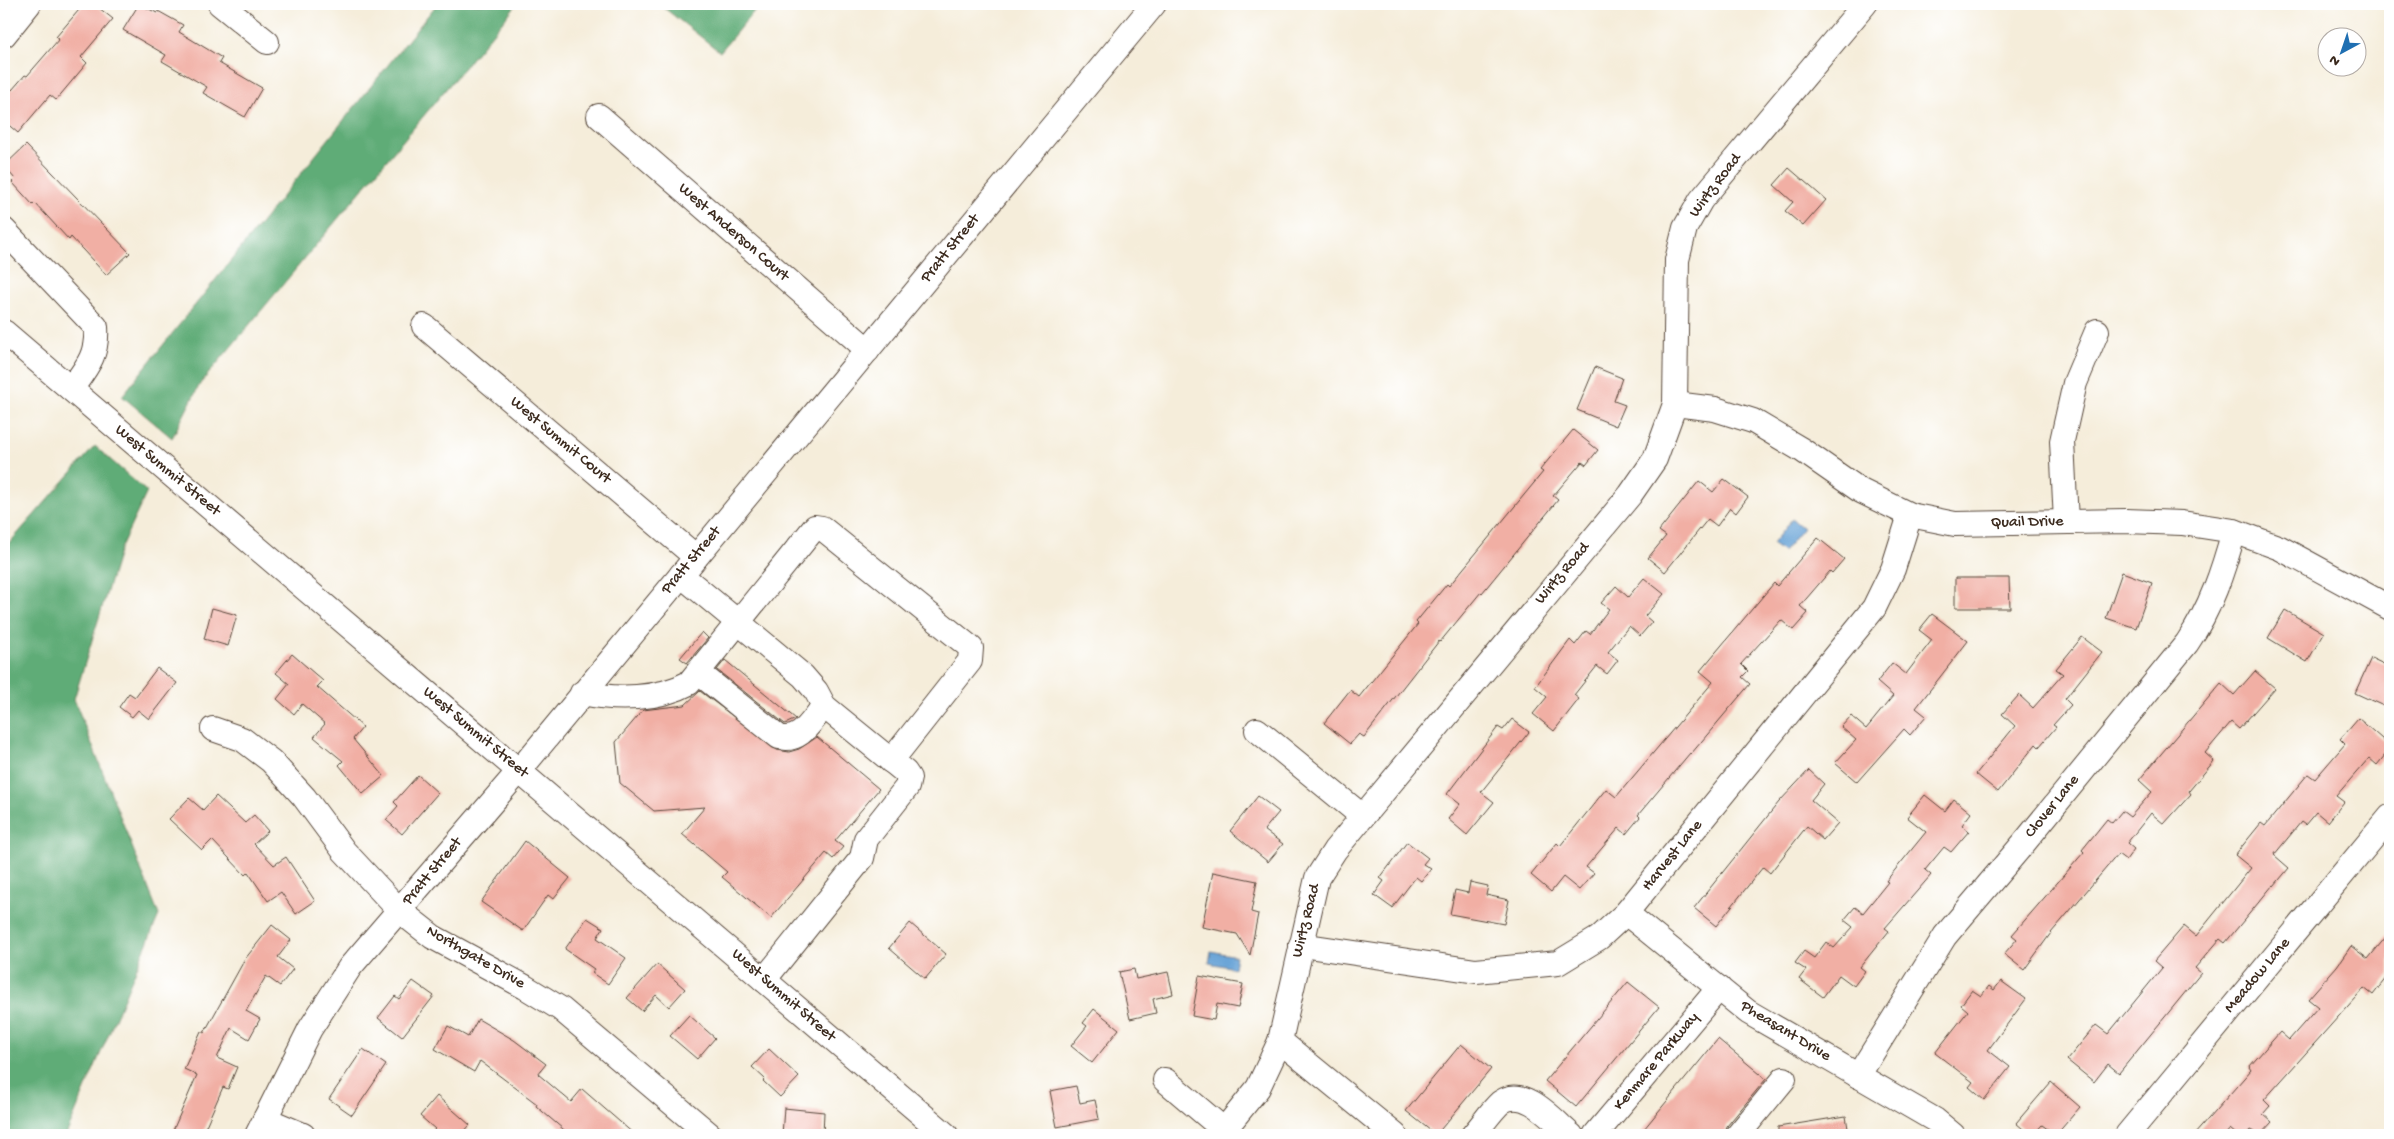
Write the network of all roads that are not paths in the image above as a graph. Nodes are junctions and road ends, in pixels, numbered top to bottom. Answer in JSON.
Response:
{"nodes":[{"id":1,"x":30,"y":4,"type":"edge"},
{"id":2,"x":220,"y":4,"type":"edge"},
{"id":3,"x":1154,"y":4,"type":"edge"},
{"id":4,"x":1865,"y":4,"type":"edge"},
{"id":5,"x":4,"y":35,"type":"edge"},
{"id":6,"x":267,"y":42,"type":"dead end"},
{"id":7,"x":599,"y":116,"type":"dead end"},
{"id":8,"x":4,"y":230,"type":"edge"},
{"id":9,"x":424,"y":326,"type":"dead end"},
{"id":10,"x":2097,"y":331,"type":"dead end"},
{"id":11,"x":4,"y":332,"type":"edge"},
{"id":12,"x":868,"y":350,"type":"junction"},
{"id":13,"x":71,"y":389,"type":"junction"},
{"id":14,"x":1675,"y":404,"type":"junction"},
{"id":15,"x":1910,"y":516,"type":"junction"},
{"id":16,"x":2066,"y":522,"type":"junction"},
{"id":17,"x":2234,"y":531,"type":"junction"},
{"id":18,"x":696,"y":557,"type":"junction"},
{"id":19,"x":681,"y":575,"type":"junction"},
{"id":20,"x":2390,"y":608,"type":"edge"},
{"id":21,"x":739,"y":622,"type":"junction"},
{"id":22,"x":699,"y":673,"type":"junction"},
{"id":23,"x":582,"y":693,"type":"junction"},
{"id":24,"x":824,"y":706,"type":"junction"},
{"id":25,"x":213,"y":729,"type":"dead end"},
{"id":26,"x":1257,"y":730,"type":"dead end"},
{"id":27,"x":891,"y":760,"type":"junction"},
{"id":28,"x":519,"y":771,"type":"junction"},
{"id":29,"x":1362,"y":816,"type":"junction"},
{"id":30,"x":2390,"y":817,"type":"edge"},
{"id":31,"x":400,"y":912,"type":"junction"},
{"id":32,"x":1626,"y":914,"type":"junction"},
{"id":33,"x":1301,"y":945,"type":"junction"},
{"id":34,"x":764,"y":980,"type":"junction"},
{"id":35,"x":1719,"y":988,"type":"junction"},
{"id":36,"x":1280,"y":1041,"type":"junction"},
{"id":37,"x":1858,"y":1076,"type":"junction"},
{"id":38,"x":1784,"y":1078,"type":"dead end"},
{"id":39,"x":1165,"y":1080,"type":"dead end"},
{"id":40,"x":261,"y":1127,"type":"edge"},
{"id":41,"x":1222,"y":1133,"type":"edge"},
{"id":42,"x":303,"y":1135,"type":"edge"},
{"id":43,"x":710,"y":1135,"type":"edge"},
{"id":44,"x":946,"y":1135,"type":"edge"},
{"id":45,"x":1395,"y":1135,"type":"edge"},
{"id":46,"x":1472,"y":1135,"type":"edge"},
{"id":47,"x":1571,"y":1135,"type":"edge"},
{"id":48,"x":1595,"y":1135,"type":"edge"},
{"id":49,"x":1738,"y":1135,"type":"edge"},
{"id":50,"x":1953,"y":1135,"type":"edge"},
{"id":51,"x":2127,"y":1135,"type":"edge"}],
"edges":[{"from":1,"to":5,"type":"street"},
{"from":2,"to":6,"type":"street"},
{"from":3,"to":12,"type":"street","name":"Pratt Street"},
{"from":4,"to":14,"type":"street","name":"Wirtz Road"},
{"from":7,"to":12,"type":"street","name":"West Anderson Court"},
{"from":8,"to":13,"type":"street"},
{"from":9,"to":18,"type":"street","name":"West Summit Court"},
{"from":10,"to":16,"type":"street"},
{"from":11,"to":13,"type":"street","name":"West Summit Street"},
{"from":12,"to":18,"type":"street","name":"Pratt Street"},
{"from":13,"to":28,"type":"street","name":"West Summit Street"},
{"from":14,"to":15,"type":"street","name":"Quail Drive"},
{"from":14,"to":29,"type":"street","name":"Wirtz Road"},
{"from":15,"to":16,"type":"street","name":"Quail Drive"},
{"from":15,"to":32,"type":"street","name":"Harvest Lane"},
{"from":16,"to":17,"type":"street","name":"Quail Drive"},
{"from":17,"to":20,"type":"street","name":"Quail Drive"},
{"from":17,"to":37,"type":"street","name":"Clover Lane"},
{"from":18,"to":19,"type":"street","name":"Pratt Street"},
{"from":19,"to":21,"type":"street"},
{"from":19,"to":23,"type":"street","name":"Pratt Street"},
{"from":21,"to":22,"type":"street"},
{"from":21,"to":24,"type":"street"},
{"from":21,"to":27,"type":"street"},
{"from":22,"to":23,"type":"street"},
{"from":22,"to":24,"type":"street"},
{"from":23,"to":28,"type":"street","name":"Pratt Street"},
{"from":24,"to":27,"type":"street"},
{"from":25,"to":31,"type":"street","name":"Northgate Drive"},
{"from":26,"to":29,"type":"street"},
{"from":27,"to":34,"type":"street"},
{"from":28,"to":31,"type":"street","name":"Pratt Street"},
{"from":28,"to":34,"type":"street","name":"West Summit Street"},
{"from":29,"to":33,"type":"street","name":"Wirtz Road"},
{"from":30,"to":51,"type":"street","name":"Meadow Lane"},
{"from":31,"to":40,"type":"street","name":"Pratt Street"},
{"from":31,"to":43,"type":"street","name":"Northgate Drive"},
{"from":32,"to":33,"type":"street","name":"Harvest Lane"},
{"from":32,"to":35,"type":"street","name":"Pheasant Drive"},
{"from":33,"to":36,"type":"street","name":"Wirtz Road"},
{"from":34,"to":44,"type":"street","name":"West Summit Street"},
{"from":35,"to":37,"type":"street","name":"Pheasant Drive"},
{"from":35,"to":48,"type":"street","name":"Kenmare Parkway"},
{"from":36,"to":41,"type":"street","name":"Wirtz Road"},
{"from":36,"to":45,"type":"street"},
{"from":37,"to":50,"type":"street","name":"Pheasant Drive"},
{"from":38,"to":49,"type":"street"},
{"from":39,"to":41,"type":"street"},
{"from":40,"to":42,"type":"street"},
{"from":46,"to":47,"type":"street"}]}
